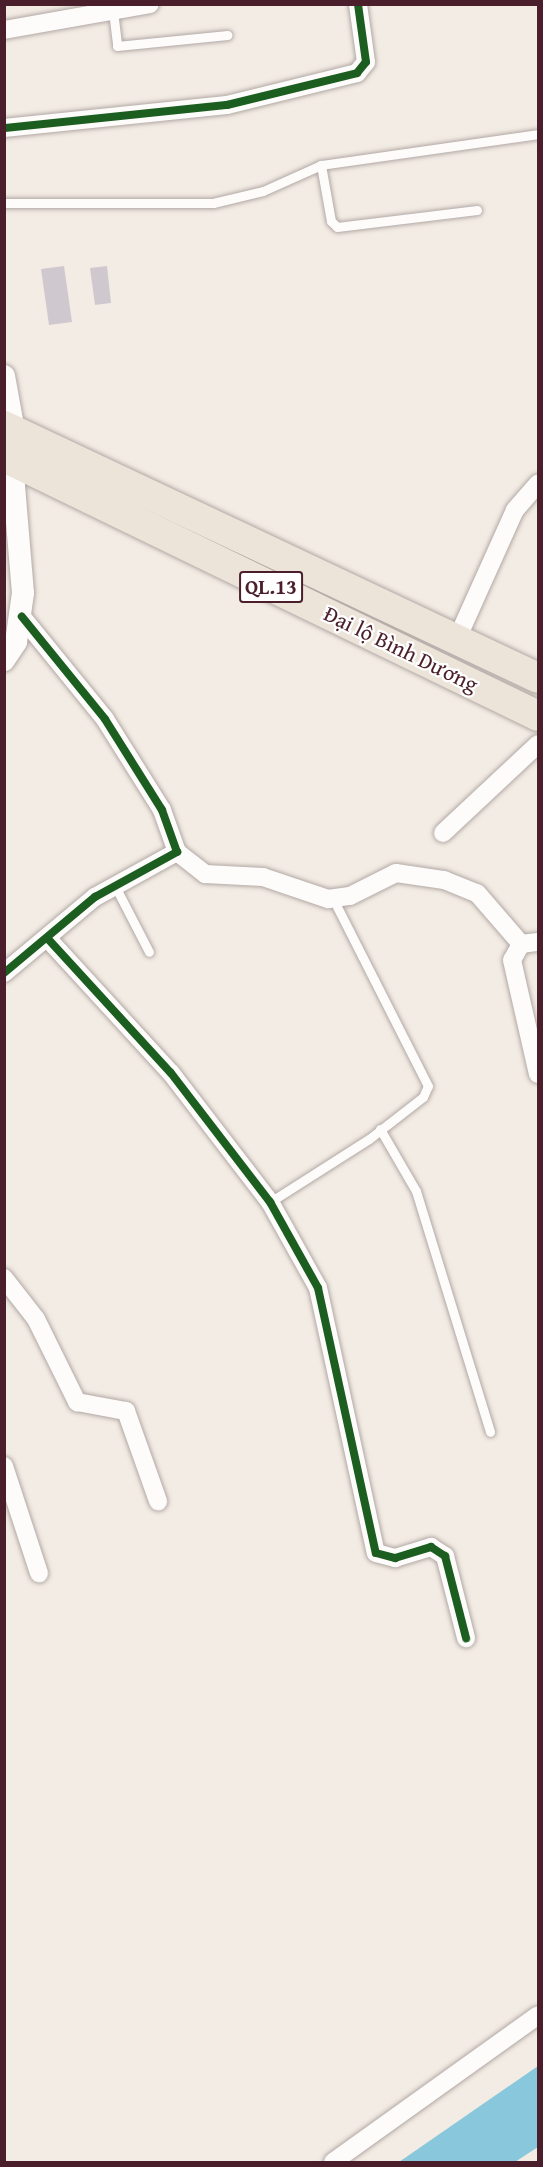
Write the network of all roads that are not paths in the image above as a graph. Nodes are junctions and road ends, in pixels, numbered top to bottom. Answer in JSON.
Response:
{"nodes":[{"id":1,"x":150,"y":4,"type":"edge"},
{"id":2,"x":358,"y":4,"type":"edge"},
{"id":3,"x":113,"y":11,"type":"junction"},
{"id":4,"x":4,"y":30,"type":"edge"},
{"id":5,"x":227,"y":35,"type":"dead end"},
{"id":6,"x":4,"y":128,"type":"edge"},
{"id":7,"x":538,"y":134,"type":"edge"},
{"id":8,"x":321,"y":165,"type":"junction"},
{"id":9,"x":4,"y":203,"type":"edge"},
{"id":10,"x":477,"y":210,"type":"dead end"},
{"id":11,"x":4,"y":376,"type":"edge"},
{"id":12,"x":10,"y":456,"type":"edge"},
{"id":13,"x":538,"y":484,"type":"edge"},
{"id":14,"x":22,"y":617,"type":"junction"},
{"id":15,"x":458,"y":639,"type":"junction"},
{"id":16,"x":4,"y":660,"type":"edge"},
{"id":17,"x":538,"y":678,"type":"edge"},
{"id":18,"x":538,"y":716,"type":"edge"},
{"id":19,"x":538,"y":744,"type":"edge"},
{"id":20,"x":443,"y":833,"type":"dead end"},
{"id":21,"x":177,"y":852,"type":"junction"},
{"id":22,"x":115,"y":886,"type":"junction"},
{"id":23,"x":333,"y":899,"type":"junction"},
{"id":24,"x":49,"y":940,"type":"junction"},
{"id":25,"x":530,"y":943,"type":"edge"},
{"id":26,"x":149,"y":952,"type":"dead end"},
{"id":27,"x":4,"y":973,"type":"edge"},
{"id":28,"x":538,"y":1074,"type":"edge"},
{"id":29,"x":380,"y":1129,"type":"junction"},
{"id":30,"x":270,"y":1202,"type":"junction"},
{"id":31,"x":4,"y":1278,"type":"edge"},
{"id":32,"x":490,"y":1432,"type":"dead end"},
{"id":33,"x":4,"y":1466,"type":"edge"},
{"id":34,"x":158,"y":1501,"type":"dead end"},
{"id":35,"x":39,"y":1573,"type":"dead end"},
{"id":36,"x":466,"y":1638,"type":"dead end"},
{"id":37,"x":538,"y":2015,"type":"edge"},
{"id":38,"x":333,"y":2163,"type":"edge"}],
"edges":[{"from":1,"to":3,"type":"street"},
{"from":2,"to":6,"type":"street"},
{"from":3,"to":4,"type":"street"},
{"from":3,"to":5,"type":"lane"},
{"from":7,"to":8,"type":"lane"},
{"from":8,"to":9,"type":"lane"},
{"from":8,"to":10,"type":"lane"},
{"from":11,"to":12,"type":"street"},
{"from":12,"to":14,"type":"street"},
{"from":12,"to":15,"type":"highway","name":"Đại lộ Bình Dương","number":"QL.13"},
{"from":12,"to":18,"type":"highway","name":"Đại lộ Bình Dương","number":"QL.13"},
{"from":13,"to":15,"type":"street"},
{"from":14,"to":16,"type":"street"},
{"from":14,"to":21,"type":"street"},
{"from":15,"to":17,"type":"highway","name":"Đại lộ Bình Dương","number":"QL.13"},
{"from":19,"to":20,"type":"street"},
{"from":21,"to":22,"type":"street"},
{"from":21,"to":23,"type":"street"},
{"from":22,"to":24,"type":"street"},
{"from":22,"to":26,"type":"lane"},
{"from":23,"to":25,"type":"street"},
{"from":23,"to":29,"type":"lane"},
{"from":24,"to":27,"type":"street"},
{"from":24,"to":30,"type":"street"},
{"from":25,"to":28,"type":"street"},
{"from":29,"to":30,"type":"lane"},
{"from":29,"to":32,"type":"lane"},
{"from":30,"to":36,"type":"street"},
{"from":31,"to":34,"type":"street"},
{"from":33,"to":35,"type":"street"},
{"from":37,"to":38,"type":"street"}]}
